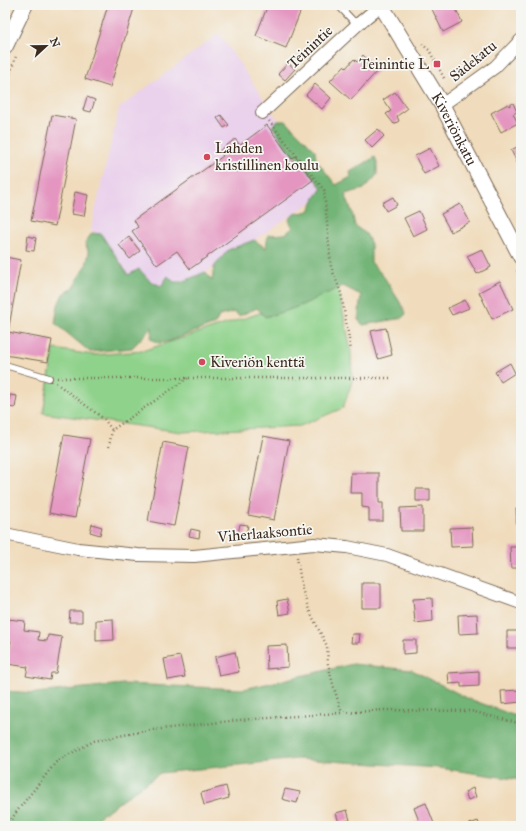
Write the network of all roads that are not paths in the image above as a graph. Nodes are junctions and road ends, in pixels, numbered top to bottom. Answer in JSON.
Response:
{"nodes":[{"id":1,"x":25,"y":5,"type":"edge"},
{"id":2,"x":338,"y":5,"type":"edge"},
{"id":3,"x":381,"y":5,"type":"edge"},
{"id":4,"x":357,"y":25,"type":"junction"},
{"id":5,"x":521,"y":40,"type":"edge"},
{"id":6,"x":5,"y":46,"type":"edge"},
{"id":7,"x":442,"y":104,"type":"junction"},
{"id":8,"x":262,"y":113,"type":"road end"},
{"id":9,"x":521,"y":257,"type":"edge"},
{"id":10,"x":5,"y":365,"type":"edge"},
{"id":11,"x":49,"y":378,"type":"road end"},
{"id":12,"x":5,"y":534,"type":"edge"},
{"id":13,"x":521,"y":603,"type":"edge"}],
"edges":[{"from":1,"to":6,"type":"street"},
{"from":2,"to":4,"type":"lane"},
{"from":3,"to":4,"type":"street","name":"Teinintie"},
{"from":3,"to":7,"type":"street","name":"Kiveriönkatu"},
{"from":4,"to":8,"type":"street","name":"Teinintie"},
{"from":5,"to":7,"type":"street","name":"Sädekatu"},
{"from":7,"to":9,"type":"street","name":"Kiveriönkatu"},
{"from":10,"to":11,"type":"lane"},
{"from":12,"to":13,"type":"street","name":"Viherlaaksontie"}]}
